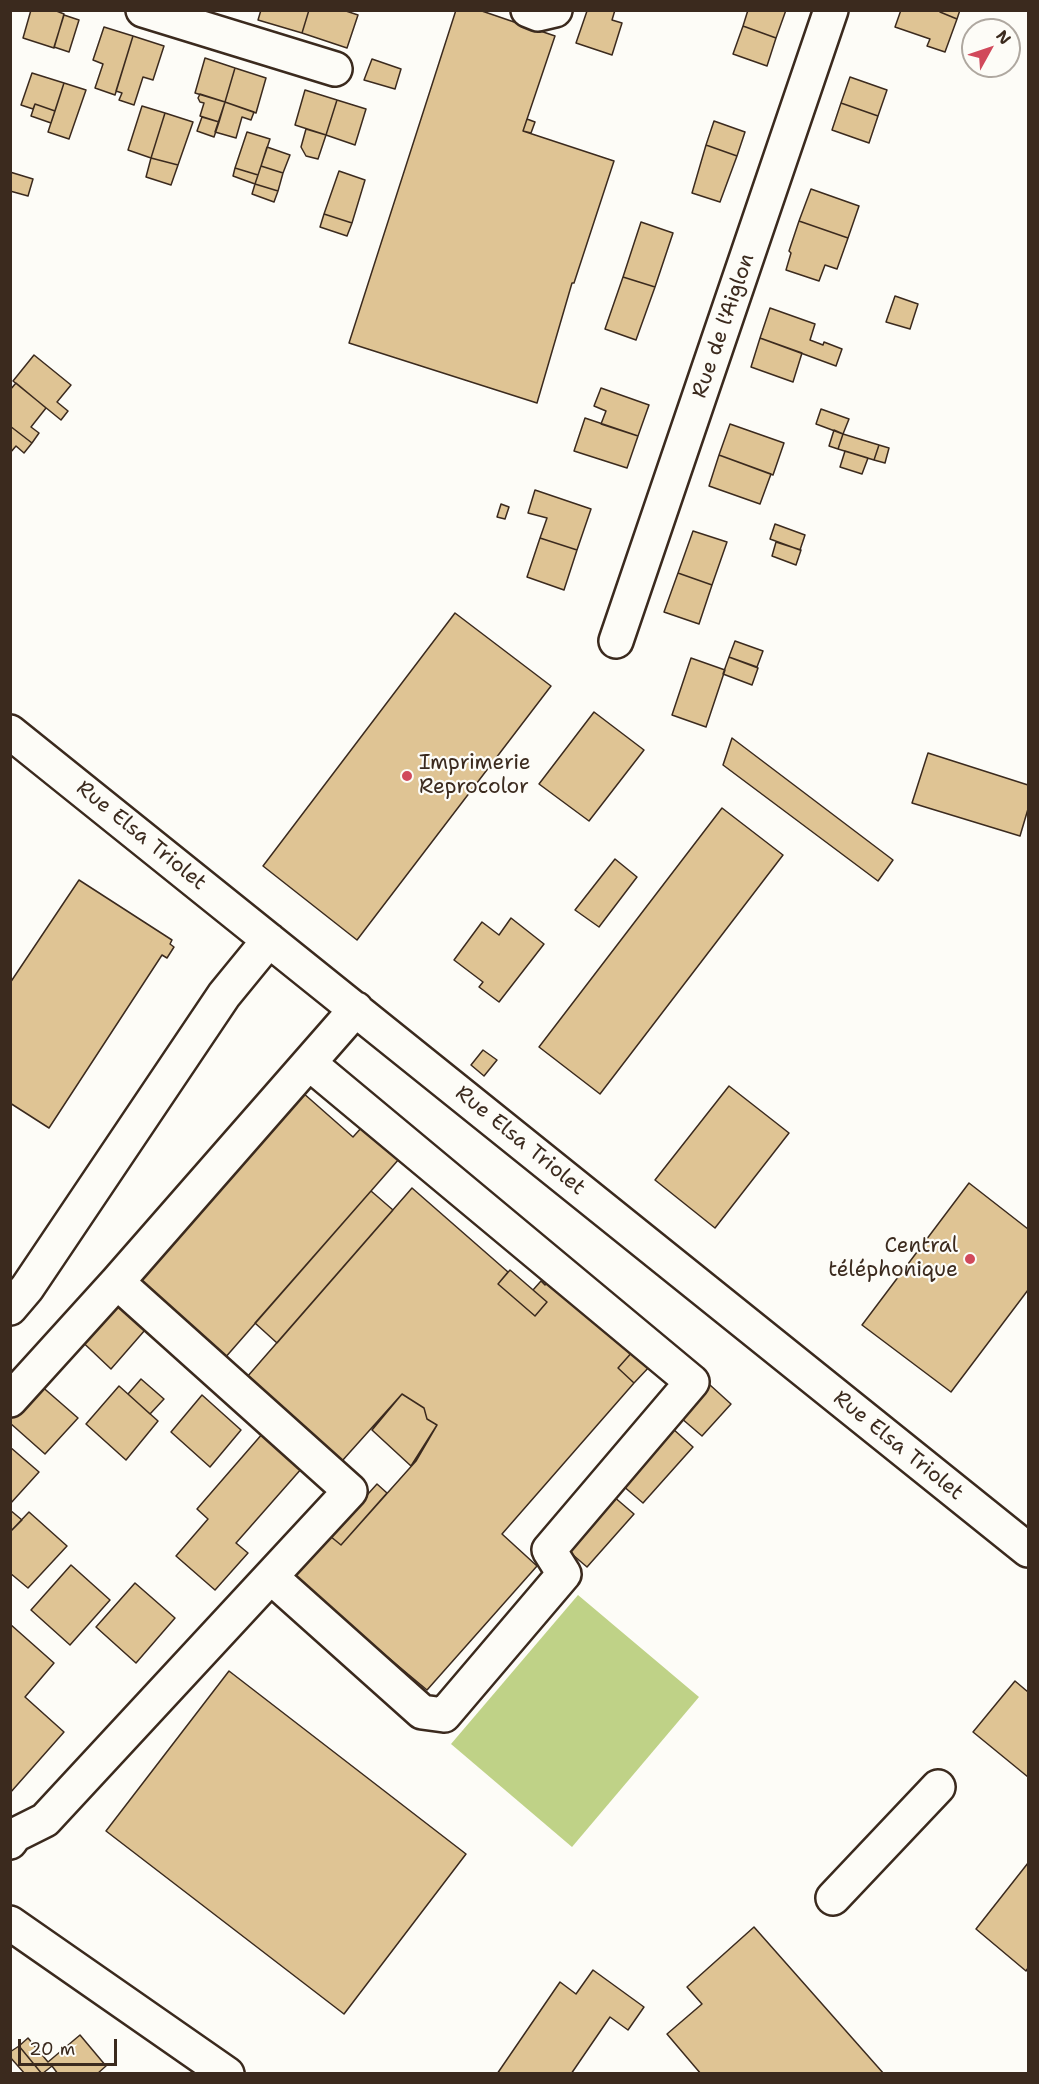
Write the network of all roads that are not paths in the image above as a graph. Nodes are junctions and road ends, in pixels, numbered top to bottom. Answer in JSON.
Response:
{"nodes":[{"id":1,"x":142,"y":10,"type":"edge"},
{"id":2,"x":528,"y":10,"type":"edge"},
{"id":3,"x":555,"y":10,"type":"edge"},
{"id":4,"x":831,"y":10,"type":"edge"},
{"id":5,"x":334,"y":69,"type":"dead end"},
{"id":6,"x":616,"y":641,"type":"dead end"},
{"id":7,"x":10,"y":732,"type":"edge"},
{"id":8,"x":269,"y":940,"type":"junction"},
{"id":9,"x":356,"y":1010,"type":"junction"},
{"id":10,"x":309,"y":1063,"type":"junction"},
{"id":11,"x":117,"y":1282,"type":"junction"},
{"id":12,"x":10,"y":1308,"type":"edge"},
{"id":13,"x":10,"y":1400,"type":"edge"},
{"id":14,"x":1029,"y":1550,"type":"edge"},
{"id":15,"x":271,"y":1576,"type":"junction"},
{"id":16,"x":938,"y":1787,"type":"dead end"},
{"id":17,"x":12,"y":1836,"type":"edge"},
{"id":18,"x":833,"y":1898,"type":"dead end"},
{"id":19,"x":11,"y":1924,"type":"edge"},
{"id":20,"x":227,"y":2073,"type":"edge"}],
"edges":[{"from":1,"to":5,"type":"street"},
{"from":2,"to":3,"type":"street"},
{"from":4,"to":6,"type":"street","name":"Rue de l'Aiglon"},
{"from":7,"to":8,"type":"street","name":"Rue Elsa Triolet"},
{"from":8,"to":9,"type":"street","name":"Rue Elsa Triolet"},
{"from":8,"to":12,"type":"street"},
{"from":9,"to":10,"type":"street"},
{"from":9,"to":14,"type":"street","name":"Rue Elsa Triolet"},
{"from":10,"to":11,"type":"street"},
{"from":10,"to":15,"type":"street"},
{"from":11,"to":13,"type":"street"},
{"from":11,"to":15,"type":"street"},
{"from":15,"to":17,"type":"street"},
{"from":16,"to":18,"type":"street"},
{"from":19,"to":20,"type":"street"}]}
